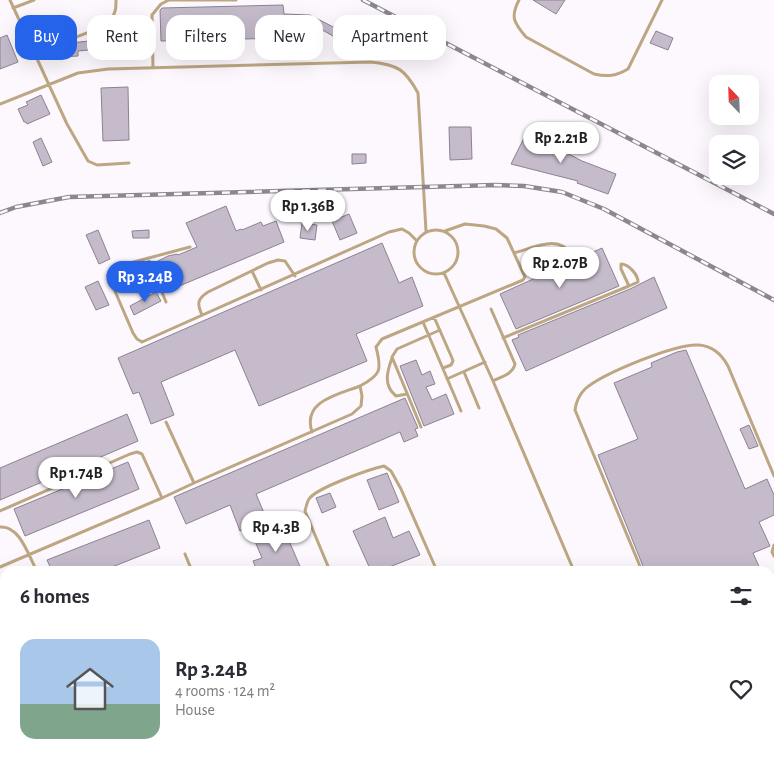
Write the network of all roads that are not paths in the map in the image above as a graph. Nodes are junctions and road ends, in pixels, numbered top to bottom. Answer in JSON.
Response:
{"nodes":[{"id":1,"x":10,"y":0,"type":"edge"},
{"id":2,"x":34,"y":0,"type":"edge"},
{"id":3,"x":116,"y":0,"type":"edge"},
{"id":4,"x":236,"y":0,"type":"edge"},
{"id":5,"x":519,"y":0,"type":"edge"},
{"id":6,"x":662,"y":0,"type":"edge"},
{"id":7,"x":13,"y":8,"type":"junction"},
{"id":8,"x":16,"y":15,"type":"edge"},
{"id":9,"x":77,"y":35,"type":"edge"},
{"id":10,"x":37,"y":60,"type":"edge"},
{"id":11,"x":153,"y":68,"type":"junction"},
{"id":12,"x":48,"y":84,"type":"junction"},
{"id":13,"x":0,"y":104,"type":"edge"},
{"id":14,"x":129,"y":163,"type":"dead end"},
{"id":15,"x":426,"y":231,"type":"junction"},
{"id":16,"x":445,"y":231,"type":"junction"},
{"id":17,"x":416,"y":240,"type":"junction"},
{"id":18,"x":190,"y":246,"type":"dead end"},
{"id":19,"x":514,"y":253,"type":"junction"},
{"id":20,"x":571,"y":256,"type":"dead end"},
{"id":21,"x":148,"y":258,"type":"junction"},
{"id":22,"x":252,"y":271,"type":"junction"},
{"id":23,"x":444,"y":273,"type":"junction"},
{"id":24,"x":295,"y":276,"type":"junction"},
{"id":25,"x":629,"y":286,"type":"junction"},
{"id":26,"x":261,"y":290,"type":"junction"},
{"id":27,"x":166,"y":302,"type":"dead end"},
{"id":28,"x":460,"y":306,"type":"junction"},
{"id":29,"x":491,"y":309,"type":"dead end"},
{"id":30,"x":202,"y":316,"type":"junction"},
{"id":31,"x":434,"y":317,"type":"junction"},
{"id":32,"x":423,"y":322,"type":"junction"},
{"id":33,"x":440,"y":330,"type":"junction"},
{"id":34,"x":429,"y":335,"type":"junction"},
{"id":35,"x":503,"y":338,"type":"junction"},
{"id":36,"x":392,"y":357,"type":"junction"},
{"id":37,"x":485,"y":362,"type":"junction"},
{"id":38,"x":443,"y":368,"type":"junction"},
{"id":39,"x":464,"y":372,"type":"junction"},
{"id":40,"x":447,"y":379,"type":"junction"},
{"id":41,"x":493,"y":381,"type":"junction"},
{"id":42,"x":360,"y":386,"type":"junction"},
{"id":43,"x":407,"y":394,"type":"junction"},
{"id":44,"x":480,"y":408,"type":"dead end"},
{"id":45,"x":461,"y":412,"type":"dead end"},
{"id":46,"x":166,"y":422,"type":"dead end"},
{"id":47,"x":421,"y":427,"type":"dead end"},
{"id":48,"x":312,"y":432,"type":"junction"},
{"id":49,"x":774,"y":476,"type":"edge"},
{"id":50,"x":194,"y":483,"type":"junction"},
{"id":51,"x":162,"y":498,"type":"junction"},
{"id":52,"x":0,"y":511,"type":"edge"},
{"id":53,"x":0,"y":527,"type":"edge"},
{"id":54,"x":774,"y":545,"type":"edge"},
{"id":55,"x":28,"y":554,"type":"junction"},
{"id":56,"x":185,"y":554,"type":"dead end"},
{"id":57,"x":774,"y":556,"type":"edge"},
{"id":58,"x":2,"y":566,"type":"edge"},
{"id":59,"x":34,"y":566,"type":"edge"},
{"id":60,"x":190,"y":566,"type":"edge"},
{"id":61,"x":328,"y":566,"type":"edge"},
{"id":62,"x":434,"y":566,"type":"edge"},
{"id":63,"x":572,"y":566,"type":"edge"},
{"id":64,"x":640,"y":566,"type":"edge"}],
"edges":[{"from":1,"to":7,"type":"lane"},
{"from":2,"to":7,"type":"lane"},
{"from":3,"to":9,"type":"lane"},
{"from":4,"to":11,"type":"lane"},
{"from":5,"to":6,"type":"lane"},
{"from":7,"to":8,"type":"lane"},
{"from":10,"to":12,"type":"lane"},
{"from":11,"to":12,"type":"lane"},
{"from":11,"to":15,"type":"lane"},
{"from":12,"to":13,"type":"lane"},
{"from":12,"to":14,"type":"lane"},
{"from":15,"to":16,"type":"lane"},
{"from":15,"to":17,"type":"lane"},
{"from":16,"to":19,"type":"lane"},
{"from":16,"to":23,"type":"lane"},
{"from":17,"to":23,"type":"lane"},
{"from":17,"to":24,"type":"lane"},
{"from":18,"to":21,"type":"lane"},
{"from":19,"to":20,"type":"lane"},
{"from":19,"to":28,"type":"lane"},
{"from":21,"to":27,"type":"lane"},
{"from":21,"to":30,"type":"lane"},
{"from":22,"to":24,"type":"lane"},
{"from":22,"to":26,"type":"lane"},
{"from":22,"to":30,"type":"lane"},
{"from":23,"to":28,"type":"lane"},
{"from":24,"to":26,"type":"lane"},
{"from":25,"to":25,"type":"lane"},
{"from":25,"to":35,"type":"lane"},
{"from":26,"to":30,"type":"lane"},
{"from":28,"to":31,"type":"lane"},
{"from":28,"to":37,"type":"lane"},
{"from":29,"to":35,"type":"lane"},
{"from":31,"to":32,"type":"lane"},
{"from":31,"to":33,"type":"lane"},
{"from":32,"to":34,"type":"lane"},
{"from":32,"to":42,"type":"lane"},
{"from":33,"to":34,"type":"lane"},
{"from":33,"to":38,"type":"lane"},
{"from":34,"to":36,"type":"lane"},
{"from":34,"to":38,"type":"lane"},
{"from":35,"to":41,"type":"lane"},
{"from":36,"to":43,"type":"lane"},
{"from":36,"to":43,"type":"lane"},
{"from":37,"to":39,"type":"lane"},
{"from":37,"to":41,"type":"lane"},
{"from":38,"to":40,"type":"lane"},
{"from":39,"to":40,"type":"lane"},
{"from":39,"to":44,"type":"lane"},
{"from":40,"to":45,"type":"lane"},
{"from":41,"to":63,"type":"lane"},
{"from":42,"to":48,"type":"lane"},
{"from":42,"to":48,"type":"lane"},
{"from":43,"to":47,"type":"lane"},
{"from":46,"to":50,"type":"lane"},
{"from":48,"to":50,"type":"lane"},
{"from":49,"to":64,"type":"lane"},
{"from":50,"to":51,"type":"lane"},
{"from":51,"to":52,"type":"lane"},
{"from":51,"to":55,"type":"lane"},
{"from":53,"to":55,"type":"lane"},
{"from":54,"to":57,"type":"lane"},
{"from":55,"to":58,"type":"lane"},
{"from":55,"to":59,"type":"lane"},
{"from":56,"to":60,"type":"lane"},
{"from":61,"to":62,"type":"lane"}]}
